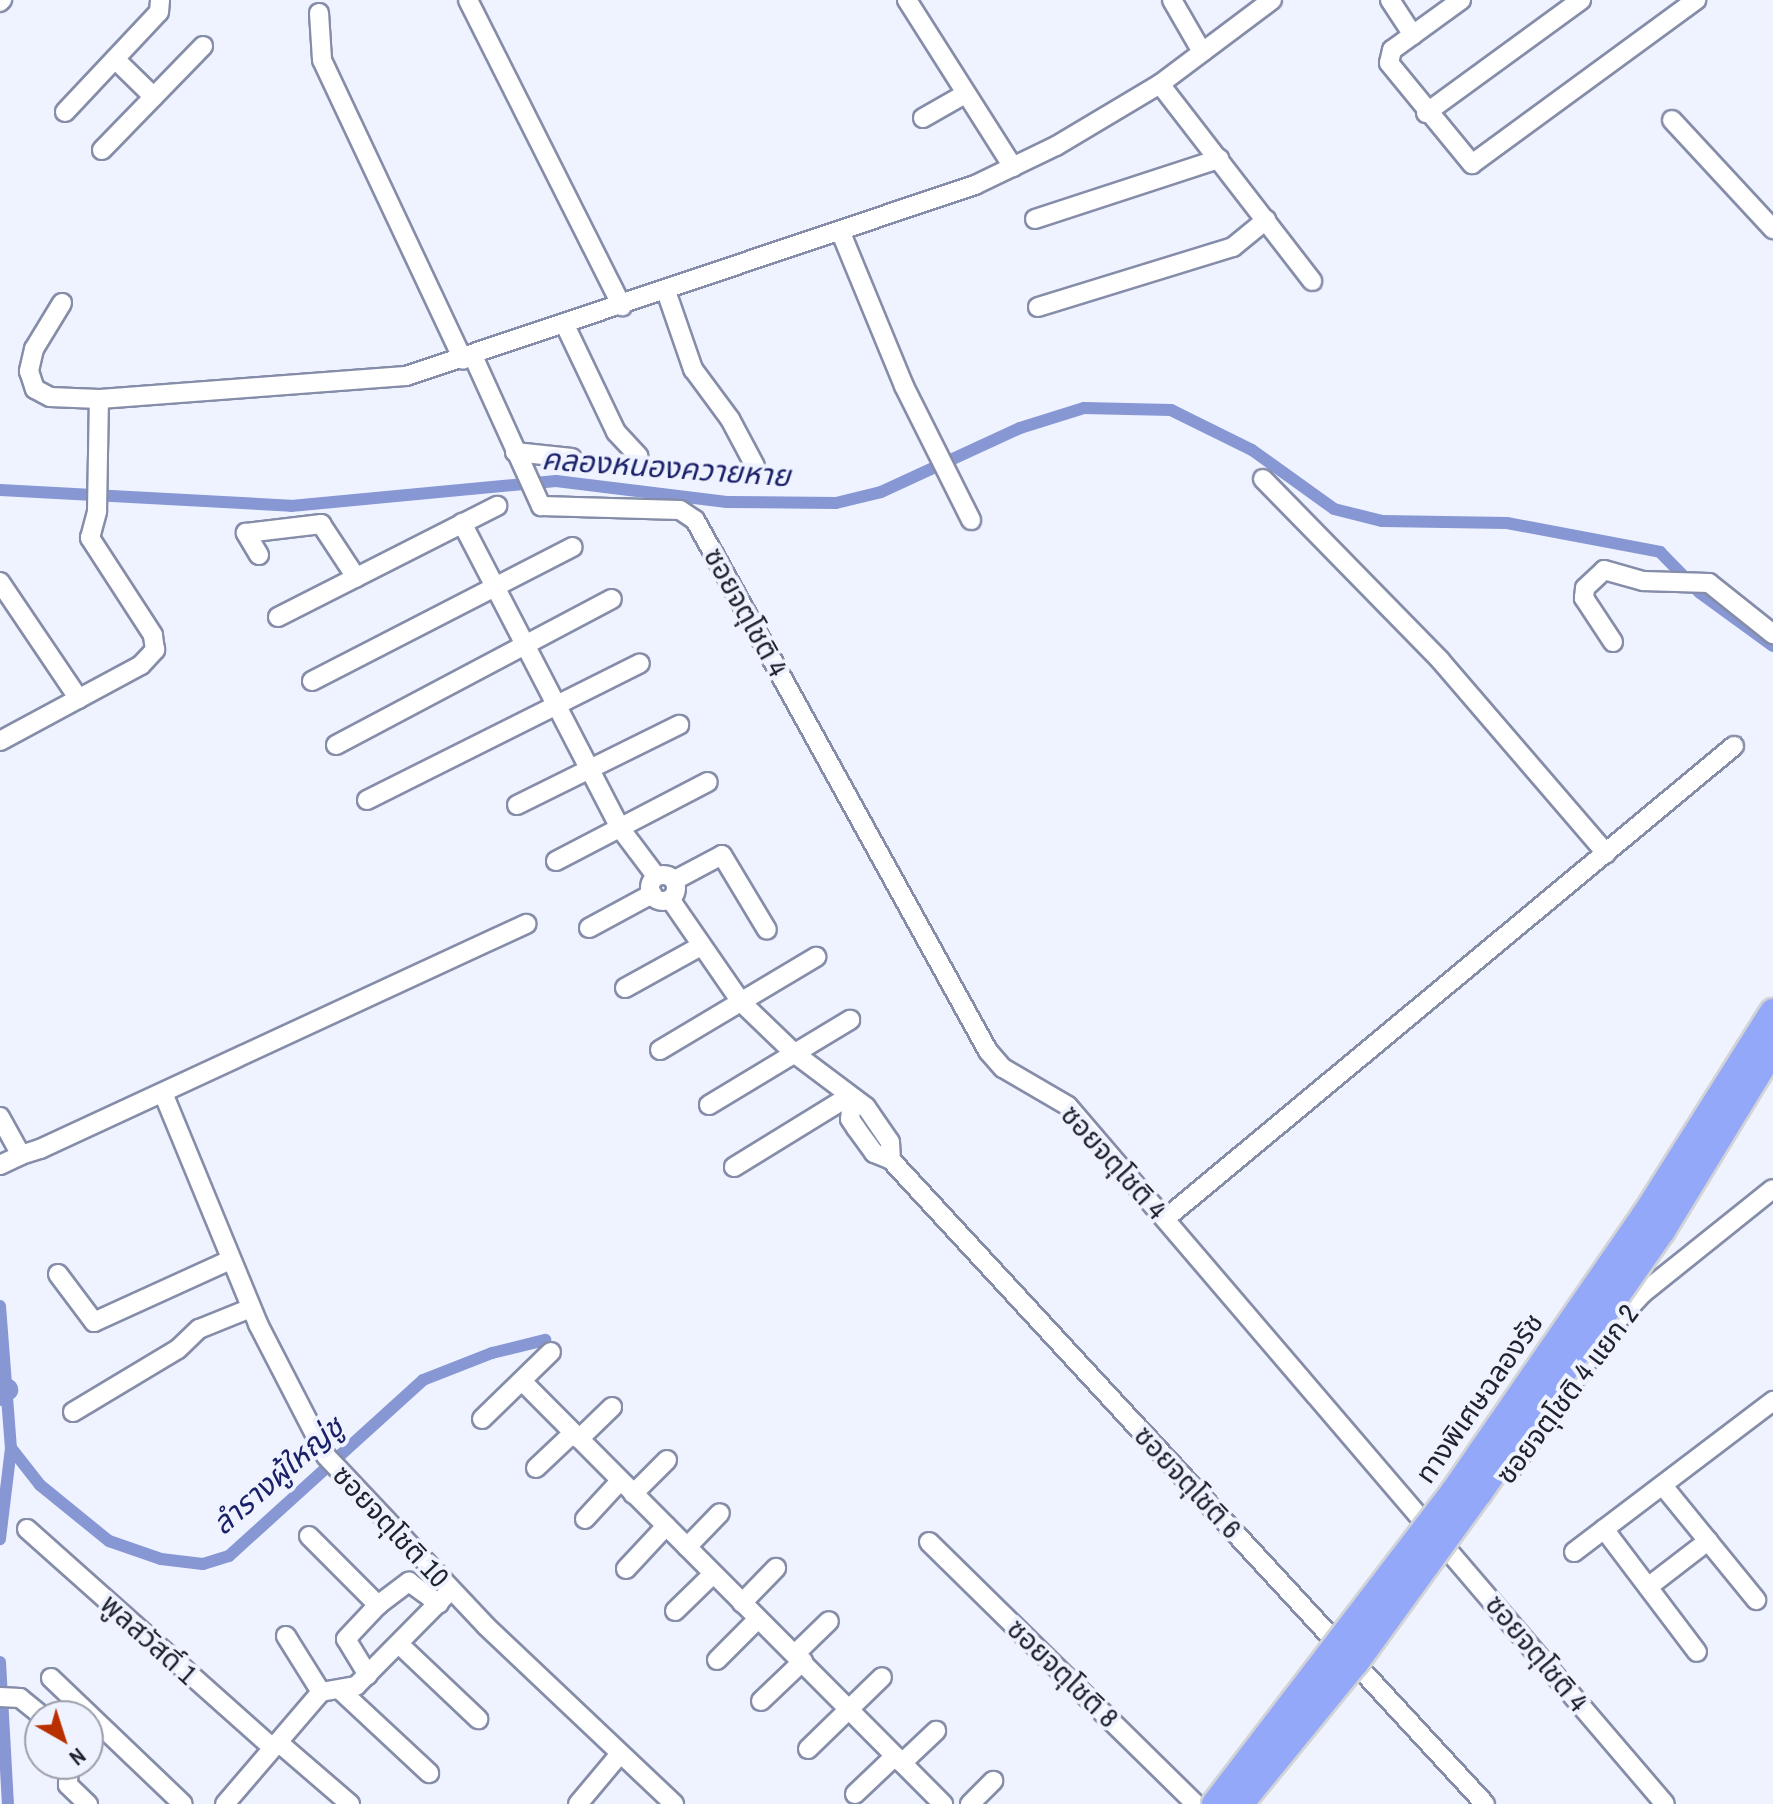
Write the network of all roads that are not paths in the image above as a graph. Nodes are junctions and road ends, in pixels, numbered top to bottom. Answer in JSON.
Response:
{"nodes":[{"id":1,"x":160,"y":0,"type":"edge"},
{"id":2,"x":468,"y":0,"type":"edge"},
{"id":3,"x":907,"y":0,"type":"edge"},
{"id":4,"x":1172,"y":0,"type":"edge"},
{"id":5,"x":1272,"y":0,"type":"edge"},
{"id":6,"x":1390,"y":0,"type":"edge"},
{"id":7,"x":1461,"y":0,"type":"edge"},
{"id":8,"x":1581,"y":0,"type":"edge"},
{"id":9,"x":1696,"y":0,"type":"edge"},
{"id":10,"x":319,"y":13,"type":"dead end"},
{"id":11,"x":1413,"y":35,"type":"junction"},
{"id":12,"x":203,"y":46,"type":"dead end"},
{"id":13,"x":1202,"y":52,"type":"junction"},
{"id":14,"x":115,"y":59,"type":"junction"},
{"id":15,"x":1160,"y":84,"type":"junction"},
{"id":16,"x":965,"y":94,"type":"junction"},
{"id":17,"x":154,"y":97,"type":"junction"},
{"id":18,"x":65,"y":112,"type":"dead end"},
{"id":19,"x":1426,"y":113,"type":"junction"},
{"id":20,"x":923,"y":118,"type":"dead end"},
{"id":21,"x":1672,"y":120,"type":"dead end"},
{"id":22,"x":102,"y":150,"type":"dead end"},
{"id":23,"x":1219,"y":159,"type":"junction"},
{"id":24,"x":1013,"y":167,"type":"junction"},
{"id":25,"x":1035,"y":219,"type":"dead end"},
{"id":26,"x":1266,"y":220,"type":"junction"},
{"id":27,"x":1773,"y":229,"type":"edge"},
{"id":28,"x":841,"y":233,"type":"junction"},
{"id":29,"x":1312,"y":281,"type":"dead end"},
{"id":30,"x":666,"y":291,"type":"junction"},
{"id":31,"x":62,"y":303,"type":"dead end"},
{"id":32,"x":622,"y":306,"type":"junction"},
{"id":33,"x":1038,"y":307,"type":"dead end"},
{"id":34,"x":565,"y":325,"type":"junction"},
{"id":35,"x":468,"y":357,"type":"junction"},
{"id":36,"x":99,"y":399,"type":"junction"},
{"id":37,"x":638,"y":456,"type":"dead end"},
{"id":38,"x":572,"y":458,"type":"dead end"},
{"id":39,"x":520,"y":460,"type":"junction"},
{"id":40,"x":755,"y":466,"type":"dead end"},
{"id":41,"x":1263,"y":479,"type":"dead end"},
{"id":42,"x":497,"y":506,"type":"dead end"},
{"id":43,"x":971,"y":520,"type":"dead end"},
{"id":44,"x":462,"y":523,"type":"junction"},
{"id":45,"x":573,"y":547,"type":"dead end"},
{"id":46,"x":259,"y":555,"type":"dead end"},
{"id":47,"x":356,"y":577,"type":"junction"},
{"id":48,"x":0,"y":582,"type":"edge"},
{"id":49,"x":495,"y":582,"type":"junction"},
{"id":50,"x":612,"y":599,"type":"dead end"},
{"id":51,"x":278,"y":617,"type":"dead end"},
{"id":52,"x":1773,"y":634,"type":"edge"},
{"id":53,"x":1613,"y":642,"type":"dead end"},
{"id":54,"x":527,"y":644,"type":"junction"},
{"id":55,"x":640,"y":663,"type":"dead end"},
{"id":56,"x":312,"y":681,"type":"dead end"},
{"id":57,"x":79,"y":699,"type":"junction"},
{"id":58,"x":556,"y":705,"type":"junction"},
{"id":59,"x":679,"y":725,"type":"dead end"},
{"id":60,"x":0,"y":741,"type":"edge"},
{"id":61,"x":336,"y":745,"type":"dead end"},
{"id":62,"x":1734,"y":746,"type":"dead end"},
{"id":63,"x":589,"y":771,"type":"junction"},
{"id":64,"x":708,"y":782,"type":"dead end"},
{"id":65,"x":367,"y":800,"type":"dead end"},
{"id":66,"x":517,"y":805,"type":"dead end"},
{"id":67,"x":620,"y":828,"type":"junction"},
{"id":68,"x":1606,"y":853,"type":"junction"},
{"id":69,"x":556,"y":861,"type":"dead end"},
{"id":70,"x":663,"y":887,"type":"junction"},
{"id":71,"x":526,"y":924,"type":"dead end"},
{"id":72,"x":589,"y":928,"type":"dead end"},
{"id":73,"x":767,"y":930,"type":"dead end"},
{"id":74,"x":701,"y":946,"type":"junction"},
{"id":75,"x":816,"y":957,"type":"dead end"},
{"id":76,"x":625,"y":988,"type":"dead end"},
{"id":77,"x":741,"y":1002,"type":"junction"},
{"id":78,"x":1773,"y":1012,"type":"edge"},
{"id":79,"x":850,"y":1020,"type":"dead end"},
{"id":80,"x":1773,"y":1049,"type":"edge"},
{"id":81,"x":660,"y":1050,"type":"dead end"},
{"id":82,"x":794,"y":1053,"type":"junction"},
{"id":83,"x":163,"y":1093,"type":"junction"},
{"id":84,"x":850,"y":1099,"type":"junction"},
{"id":85,"x":709,"y":1105,"type":"dead end"},
{"id":86,"x":0,"y":1117,"type":"edge"},
{"id":87,"x":21,"y":1155,"type":"junction"},
{"id":88,"x":0,"y":1165,"type":"edge"},
{"id":89,"x":734,"y":1167,"type":"dead end"},
{"id":90,"x":1773,"y":1189,"type":"edge"},
{"id":91,"x":1165,"y":1219,"type":"junction"},
{"id":92,"x":230,"y":1260,"type":"junction"},
{"id":93,"x":58,"y":1274,"type":"dead end"},
{"id":94,"x":251,"y":1308,"type":"junction"},
{"id":95,"x":551,"y":1352,"type":"dead end"},
{"id":96,"x":522,"y":1381,"type":"junction"},
{"id":97,"x":1773,"y":1401,"type":"edge"},
{"id":98,"x":612,"y":1407,"type":"dead end"},
{"id":99,"x":73,"y":1412,"type":"dead end"},
{"id":100,"x":482,"y":1419,"type":"dead end"},
{"id":101,"x":576,"y":1436,"type":"junction"},
{"id":102,"x":667,"y":1460,"type":"dead end"},
{"id":103,"x":536,"y":1468,"type":"dead end"},
{"id":104,"x":1664,"y":1487,"type":"junction"},
{"id":105,"x":626,"y":1488,"type":"junction"},
{"id":106,"x":720,"y":1513,"type":"dead end"},
{"id":107,"x":585,"y":1519,"type":"dead end"},
{"id":108,"x":666,"y":1526,"type":"junction"},
{"id":109,"x":27,"y":1529,"type":"dead end"},
{"id":110,"x":1604,"y":1529,"type":"junction"},
{"id":111,"x":309,"y":1536,"type":"dead end"},
{"id":112,"x":1708,"y":1541,"type":"junction"},
{"id":113,"x":929,"y":1542,"type":"dead end"},
{"id":114,"x":687,"y":1547,"type":"junction"},
{"id":115,"x":1451,"y":1552,"type":"junction"},
{"id":116,"x":1574,"y":1552,"type":"dead end"},
{"id":117,"x":776,"y":1568,"type":"dead end"},
{"id":118,"x":626,"y":1569,"type":"dead end"},
{"id":119,"x":713,"y":1574,"type":"junction"},
{"id":120,"x":1648,"y":1587,"type":"junction"},
{"id":121,"x":445,"y":1597,"type":"junction"},
{"id":122,"x":1756,"y":1600,"type":"dead end"},
{"id":123,"x":742,"y":1603,"type":"junction"},
{"id":124,"x":378,"y":1605,"type":"junction"},
{"id":125,"x":675,"y":1611,"type":"dead end"},
{"id":126,"x":758,"y":1619,"type":"junction"},
{"id":127,"x":829,"y":1621,"type":"dead end"},
{"id":128,"x":286,"y":1636,"type":"dead end"},
{"id":129,"x":400,"y":1645,"type":"junction"},
{"id":130,"x":1697,"y":1652,"type":"dead end"},
{"id":131,"x":799,"y":1658,"type":"junction"},
{"id":132,"x":717,"y":1660,"type":"dead end"},
{"id":133,"x":368,"y":1675,"type":"junction"},
{"id":134,"x":882,"y":1677,"type":"dead end"},
{"id":135,"x":51,"y":1678,"type":"dead end"},
{"id":136,"x":330,"y":1691,"type":"junction"},
{"id":137,"x":761,"y":1701,"type":"dead end"},
{"id":138,"x":849,"y":1709,"type":"junction"},
{"id":139,"x":478,"y":1719,"type":"dead end"},
{"id":140,"x":936,"y":1731,"type":"dead end"},
{"id":141,"x":275,"y":1745,"type":"junction"},
{"id":142,"x":808,"y":1749,"type":"dead end"},
{"id":143,"x":619,"y":1755,"type":"junction"},
{"id":144,"x":899,"y":1760,"type":"junction"},
{"id":145,"x":429,"y":1773,"type":"dead end"},
{"id":146,"x":68,"y":1780,"type":"edge"},
{"id":147,"x":993,"y":1781,"type":"dead end"},
{"id":148,"x":855,"y":1794,"type":"dead end"},
{"id":149,"x":662,"y":1800,"type":"edge"},
{"id":150,"x":88,"y":1804,"type":"edge"},
{"id":151,"x":183,"y":1804,"type":"edge"},
{"id":152,"x":225,"y":1804,"type":"edge"},
{"id":153,"x":350,"y":1804,"type":"edge"},
{"id":154,"x":578,"y":1804,"type":"edge"},
{"id":155,"x":943,"y":1804,"type":"edge"},
{"id":156,"x":970,"y":1804,"type":"edge"},
{"id":157,"x":1196,"y":1804,"type":"edge"},
{"id":158,"x":1215,"y":1804,"type":"edge"},
{"id":159,"x":1240,"y":1804,"type":"edge"},
{"id":160,"x":1485,"y":1804,"type":"edge"},
{"id":161,"x":1665,"y":1804,"type":"edge"}],
"edges":[{"from":1,"to":14,"type":"street"},
{"from":2,"to":32,"type":"street"},
{"from":3,"to":16,"type":"street"},
{"from":4,"to":13,"type":"street"},
{"from":5,"to":13,"type":"street"},
{"from":6,"to":11,"type":"street"},
{"from":7,"to":11,"type":"street"},
{"from":8,"to":19,"type":"street"},
{"from":9,"to":19,"type":"street"},
{"from":10,"to":35,"type":"street"},
{"from":11,"to":19,"type":"street"},
{"from":12,"to":17,"type":"street"},
{"from":13,"to":15,"type":"street"},
{"from":14,"to":17,"type":"street"},
{"from":14,"to":18,"type":"street"},
{"from":15,"to":23,"type":"street"},
{"from":15,"to":24,"type":"street"},
{"from":16,"to":20,"type":"street"},
{"from":16,"to":24,"type":"street"},
{"from":17,"to":22,"type":"street"},
{"from":21,"to":27,"type":"street"},
{"from":23,"to":25,"type":"street"},
{"from":23,"to":26,"type":"street"},
{"from":24,"to":28,"type":"street"},
{"from":26,"to":29,"type":"street"},
{"from":26,"to":33,"type":"street"},
{"from":28,"to":30,"type":"street"},
{"from":28,"to":43,"type":"street"},
{"from":30,"to":32,"type":"street"},
{"from":30,"to":40,"type":"street"},
{"from":31,"to":36,"type":"street"},
{"from":32,"to":34,"type":"street"},
{"from":34,"to":35,"type":"street"},
{"from":34,"to":37,"type":"street"},
{"from":35,"to":36,"type":"street"},
{"from":35,"to":39,"type":"street"},
{"from":36,"to":57,"type":"street"},
{"from":38,"to":39,"type":"street"},
{"from":39,"to":91,"type":"street","name":"ซอยจตุโชติ 4"},
{"from":41,"to":68,"type":"street"},
{"from":42,"to":44,"type":"street"},
{"from":44,"to":47,"type":"street"},
{"from":44,"to":49,"type":"street"},
{"from":45,"to":49,"type":"street"},
{"from":46,"to":47,"type":"street"},
{"from":47,"to":51,"type":"street"},
{"from":48,"to":57,"type":"street"},
{"from":49,"to":54,"type":"street"},
{"from":49,"to":56,"type":"street"},
{"from":50,"to":54,"type":"street"},
{"from":52,"to":53,"type":"street"},
{"from":54,"to":58,"type":"street"},
{"from":54,"to":61,"type":"street"},
{"from":55,"to":58,"type":"street"},
{"from":57,"to":60,"type":"street"},
{"from":58,"to":63,"type":"street"},
{"from":58,"to":65,"type":"street"},
{"from":59,"to":63,"type":"street"},
{"from":62,"to":68,"type":"street"},
{"from":63,"to":66,"type":"street"},
{"from":63,"to":67,"type":"street"},
{"from":64,"to":67,"type":"street"},
{"from":67,"to":69,"type":"street"},
{"from":67,"to":70,"type":"street"},
{"from":68,"to":91,"type":"street"},
{"from":70,"to":72,"type":"street"},
{"from":70,"to":73,"type":"street"},
{"from":70,"to":74,"type":"street"},
{"from":71,"to":83,"type":"street"},
{"from":74,"to":76,"type":"street"},
{"from":74,"to":77,"type":"street"},
{"from":75,"to":77,"type":"street"},
{"from":77,"to":81,"type":"street"},
{"from":77,"to":82,"type":"street"},
{"from":78,"to":158,"type":"highway","name":"ทางพิเศษฉลองรัช","bridge":true},
{"from":79,"to":82,"type":"street"},
{"from":80,"to":159,"type":"highway","name":"ทางพิเศษฉลองรัช","bridge":true},
{"from":82,"to":84,"type":"street"},
{"from":82,"to":85,"type":"street"},
{"from":83,"to":87,"type":"street"},
{"from":83,"to":92,"type":"street","name":"ซอยจตุโชติ 10"},
{"from":84,"to":89,"type":"street"},
{"from":84,"to":160,"type":"street","name":"ซอยจตุโชติ 6"},
{"from":86,"to":87,"type":"street"},
{"from":87,"to":88,"type":"street"},
{"from":90,"to":115,"type":"street","name":"ซอยจตุโชติ 4 แยก 2"},
{"from":91,"to":115,"type":"street","name":"ซอยจตุโชติ 4"},
{"from":92,"to":93,"type":"street"},
{"from":92,"to":94,"type":"street","name":"ซอยจตุโชติ 10"},
{"from":94,"to":99,"type":"street"},
{"from":94,"to":121,"type":"street","name":"ซอยจตุโชติ 10"},
{"from":95,"to":96,"type":"street"},
{"from":96,"to":100,"type":"street"},
{"from":96,"to":101,"type":"street"},
{"from":97,"to":104,"type":"street"},
{"from":98,"to":101,"type":"street"},
{"from":101,"to":103,"type":"street"},
{"from":101,"to":105,"type":"street"},
{"from":102,"to":105,"type":"street"},
{"from":104,"to":110,"type":"street"},
{"from":104,"to":112,"type":"street"},
{"from":105,"to":107,"type":"street"},
{"from":105,"to":108,"type":"street"},
{"from":106,"to":114,"type":"street"},
{"from":108,"to":114,"type":"street"},
{"from":108,"to":118,"type":"street"},
{"from":109,"to":141,"type":"street","name":"พูลสวัสดิ์ 1"},
{"from":110,"to":116,"type":"street"},
{"from":110,"to":120,"type":"street"},
{"from":111,"to":124,"type":"street"},
{"from":112,"to":120,"type":"street"},
{"from":112,"to":122,"type":"street"},
{"from":113,"to":157,"type":"street","name":"ซอยจตุโชติ 8"},
{"from":114,"to":119,"type":"street"},
{"from":115,"to":161,"type":"street","name":"ซอยจตุโชติ 4"},
{"from":117,"to":123,"type":"street"},
{"from":119,"to":123,"type":"street"},
{"from":119,"to":125,"type":"street"},
{"from":120,"to":130,"type":"street"},
{"from":121,"to":124,"type":"street"},
{"from":121,"to":129,"type":"street"},
{"from":121,"to":143,"type":"street","name":"ซอยจตุโชติ 10"},
{"from":123,"to":126,"type":"street"},
{"from":124,"to":133,"type":"street"},
{"from":126,"to":131,"type":"street"},
{"from":126,"to":132,"type":"street"},
{"from":127,"to":131,"type":"street"},
{"from":128,"to":136,"type":"street"},
{"from":129,"to":133,"type":"street"},
{"from":129,"to":139,"type":"street"},
{"from":131,"to":137,"type":"street"},
{"from":131,"to":138,"type":"street"},
{"from":133,"to":136,"type":"street"},
{"from":134,"to":138,"type":"street"},
{"from":135,"to":151,"type":"street"},
{"from":136,"to":141,"type":"street"},
{"from":136,"to":145,"type":"street"},
{"from":138,"to":142,"type":"street"},
{"from":138,"to":144,"type":"street"},
{"from":140,"to":144,"type":"street"},
{"from":141,"to":152,"type":"street"},
{"from":141,"to":153,"type":"street","name":"พูลสวัสดิ์ 1"},
{"from":143,"to":149,"type":"street","name":"ซอยจตุโชติ 10"},
{"from":143,"to":154,"type":"street"},
{"from":144,"to":148,"type":"street"},
{"from":144,"to":155,"type":"street"},
{"from":146,"to":150,"type":"street"},
{"from":147,"to":156,"type":"street"}]}
